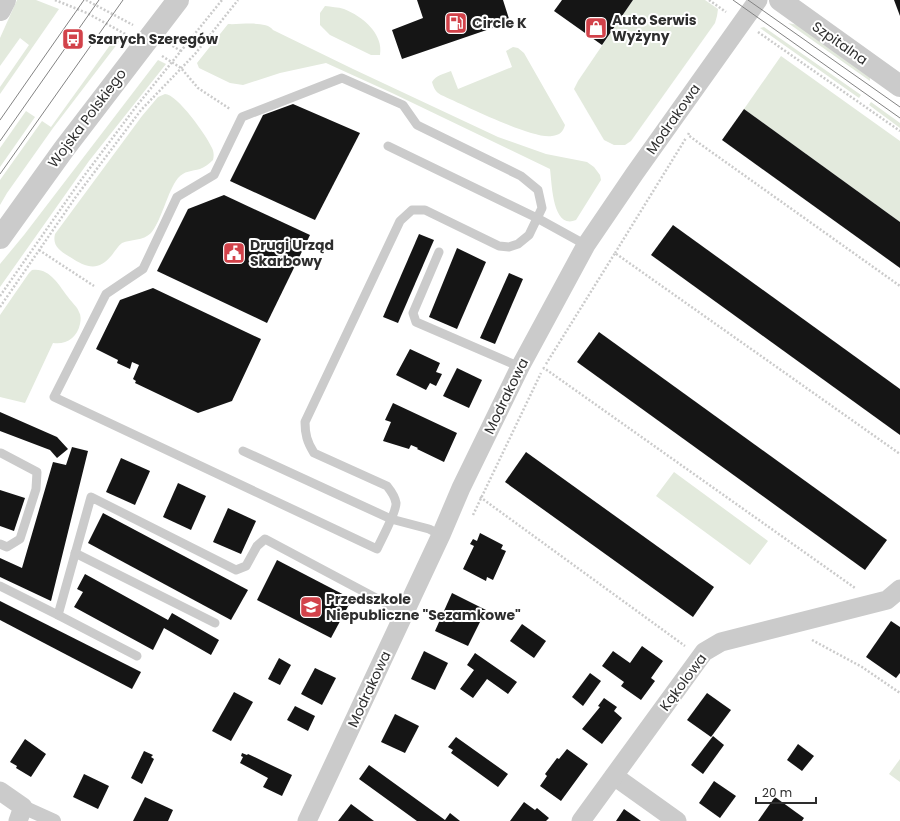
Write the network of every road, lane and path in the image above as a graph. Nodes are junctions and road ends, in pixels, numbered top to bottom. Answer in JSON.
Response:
{"nodes":[{"id":1,"x":5,"y":0,"type":"edge"},
{"id":2,"x":55,"y":0,"type":"edge"},
{"id":3,"x":86,"y":0,"type":"edge"},
{"id":4,"x":222,"y":0,"type":"edge"},
{"id":5,"x":238,"y":0,"type":"edge"},
{"id":6,"x":709,"y":0,"type":"edge"},
{"id":7,"x":758,"y":0,"type":"edge"},
{"id":8,"x":780,"y":0,"type":"edge"},
{"id":9,"x":174,"y":1,"type":"edge"},
{"id":10,"x":0,"y":10,"type":"edge"},
{"id":11,"x":726,"y":12,"type":"dead end"},
{"id":12,"x":134,"y":25,"type":"dead end"},
{"id":13,"x":755,"y":31,"type":"dead end"},
{"id":14,"x":759,"y":32,"type":"junction"},
{"id":15,"x":754,"y":39,"type":"dead end"},
{"id":16,"x":143,"y":45,"type":"junction"},
{"id":17,"x":173,"y":63,"type":"junction"},
{"id":18,"x":181,"y":68,"type":"junction"},
{"id":19,"x":900,"y":86,"type":"edge"},
{"id":20,"x":242,"y":117,"type":"junction"},
{"id":21,"x":693,"y":128,"type":"dead end"},
{"id":22,"x":900,"y":132,"type":"edge"},
{"id":23,"x":688,"y":135,"type":"junction"},
{"id":24,"x":388,"y":146,"type":"dead end"},
{"id":25,"x":537,"y":218,"type":"junction"},
{"id":26,"x":0,"y":238,"type":"edge"},
{"id":27,"x":586,"y":245,"type":"junction"},
{"id":28,"x":39,"y":250,"type":"junction"},
{"id":29,"x":438,"y":252,"type":"dead end"},
{"id":30,"x":615,"y":253,"type":"junction"},
{"id":31,"x":900,"y":286,"type":"edge"},
{"id":32,"x":106,"y":294,"type":"junction"},
{"id":33,"x":0,"y":296,"type":"edge"},
{"id":34,"x":0,"y":307,"type":"edge"},
{"id":35,"x":520,"y":367,"type":"junction"},
{"id":36,"x":544,"y":368,"type":"junction"},
{"id":37,"x":243,"y":450,"type":"dead end"},
{"id":38,"x":1,"y":453,"type":"dead end"},
{"id":39,"x":900,"y":454,"type":"edge"},
{"id":40,"x":461,"y":488,"type":"junction"},
{"id":41,"x":481,"y":498,"type":"junction"},
{"id":42,"x":391,"y":519,"type":"junction"},
{"id":43,"x":471,"y":520,"type":"dead end"},
{"id":44,"x":441,"y":535,"type":"junction"},
{"id":45,"x":0,"y":544,"type":"edge"},
{"id":46,"x":76,"y":553,"type":"junction"},
{"id":47,"x":0,"y":586,"type":"edge"},
{"id":48,"x":900,"y":589,"type":"edge"},
{"id":49,"x":859,"y":590,"type":"dead end"},
{"id":50,"x":404,"y":613,"type":"junction"},
{"id":51,"x":58,"y":615,"type":"junction"},
{"id":52,"x":215,"y":623,"type":"dead end"},
{"id":53,"x":808,"y":637,"type":"dead end"},
{"id":54,"x":137,"y":656,"type":"dead end"},
{"id":55,"x":700,"y":657,"type":"junction"},
{"id":56,"x":900,"y":694,"type":"edge"},
{"id":57,"x":614,"y":776,"type":"junction"},
{"id":58,"x":0,"y":791,"type":"edge"},
{"id":59,"x":21,"y":814,"type":"edge"},
{"id":60,"x":54,"y":821,"type":"edge"},
{"id":61,"x":307,"y":821,"type":"edge"},
{"id":62,"x":581,"y":821,"type":"edge"},
{"id":63,"x":677,"y":821,"type":"edge"}],
"edges":[{"from":1,"to":10,"type":"street"},
{"from":2,"to":16,"type":"path"},
{"from":3,"to":12,"type":"path"},
{"from":4,"to":17,"type":"path"},
{"from":5,"to":18,"type":"path"},
{"from":6,"to":11,"type":"path"},
{"from":7,"to":27,"type":"street","name":"Modrakowa"},
{"from":8,"to":19,"type":"street","name":"Szpitalna"},
{"from":9,"to":16,"type":"street","name":"Wojska Polskiego"},
{"from":13,"to":14,"type":"path"},
{"from":14,"to":15,"type":"path"},
{"from":14,"to":22,"type":"path"},
{"from":16,"to":17,"type":"path"},
{"from":16,"to":26,"type":"street","name":"Wojska Polskiego"},
{"from":17,"to":18,"type":"path"},
{"from":17,"to":33,"type":"path"},
{"from":18,"to":20,"type":"path"},
{"from":18,"to":28,"type":"path"},
{"from":20,"to":25,"type":"lane"},
{"from":20,"to":32,"type":"lane"},
{"from":21,"to":23,"type":"path"},
{"from":23,"to":30,"type":"path"},
{"from":23,"to":31,"type":"path"},
{"from":24,"to":25,"type":"lane"},
{"from":25,"to":27,"type":"lane"},
{"from":25,"to":42,"type":"lane"},
{"from":27,"to":35,"type":"street","name":"Modrakowa"},
{"from":28,"to":32,"type":"path"},
{"from":28,"to":34,"type":"path"},
{"from":29,"to":35,"type":"lane"},
{"from":30,"to":36,"type":"path"},
{"from":30,"to":39,"type":"path"},
{"from":32,"to":42,"type":"lane"},
{"from":35,"to":40,"type":"street","name":"Modrakowa"},
{"from":36,"to":41,"type":"path"},
{"from":36,"to":49,"type":"path"},
{"from":37,"to":42,"type":"lane"},
{"from":38,"to":45,"type":"lane"},
{"from":40,"to":41,"type":"path"},
{"from":40,"to":44,"type":"street","name":"Modrakowa"},
{"from":41,"to":43,"type":"path"},
{"from":41,"to":55,"type":"path"},
{"from":42,"to":44,"type":"lane"},
{"from":44,"to":50,"type":"street","name":"Modrakowa"},
{"from":46,"to":50,"type":"lane"},
{"from":46,"to":51,"type":"lane"},
{"from":46,"to":52,"type":"lane"},
{"from":47,"to":51,"type":"lane"},
{"from":48,"to":55,"type":"street","name":"Kąkolowa"},
{"from":50,"to":61,"type":"street","name":"Modrakowa"},
{"from":51,"to":54,"type":"lane"},
{"from":53,"to":56,"type":"path"},
{"from":55,"to":57,"type":"street","name":"Kąkolowa"},
{"from":57,"to":62,"type":"street","name":"Kąkolowa"},
{"from":57,"to":63,"type":"street"},
{"from":58,"to":59,"type":"street"},
{"from":59,"to":60,"type":"street"}]}
